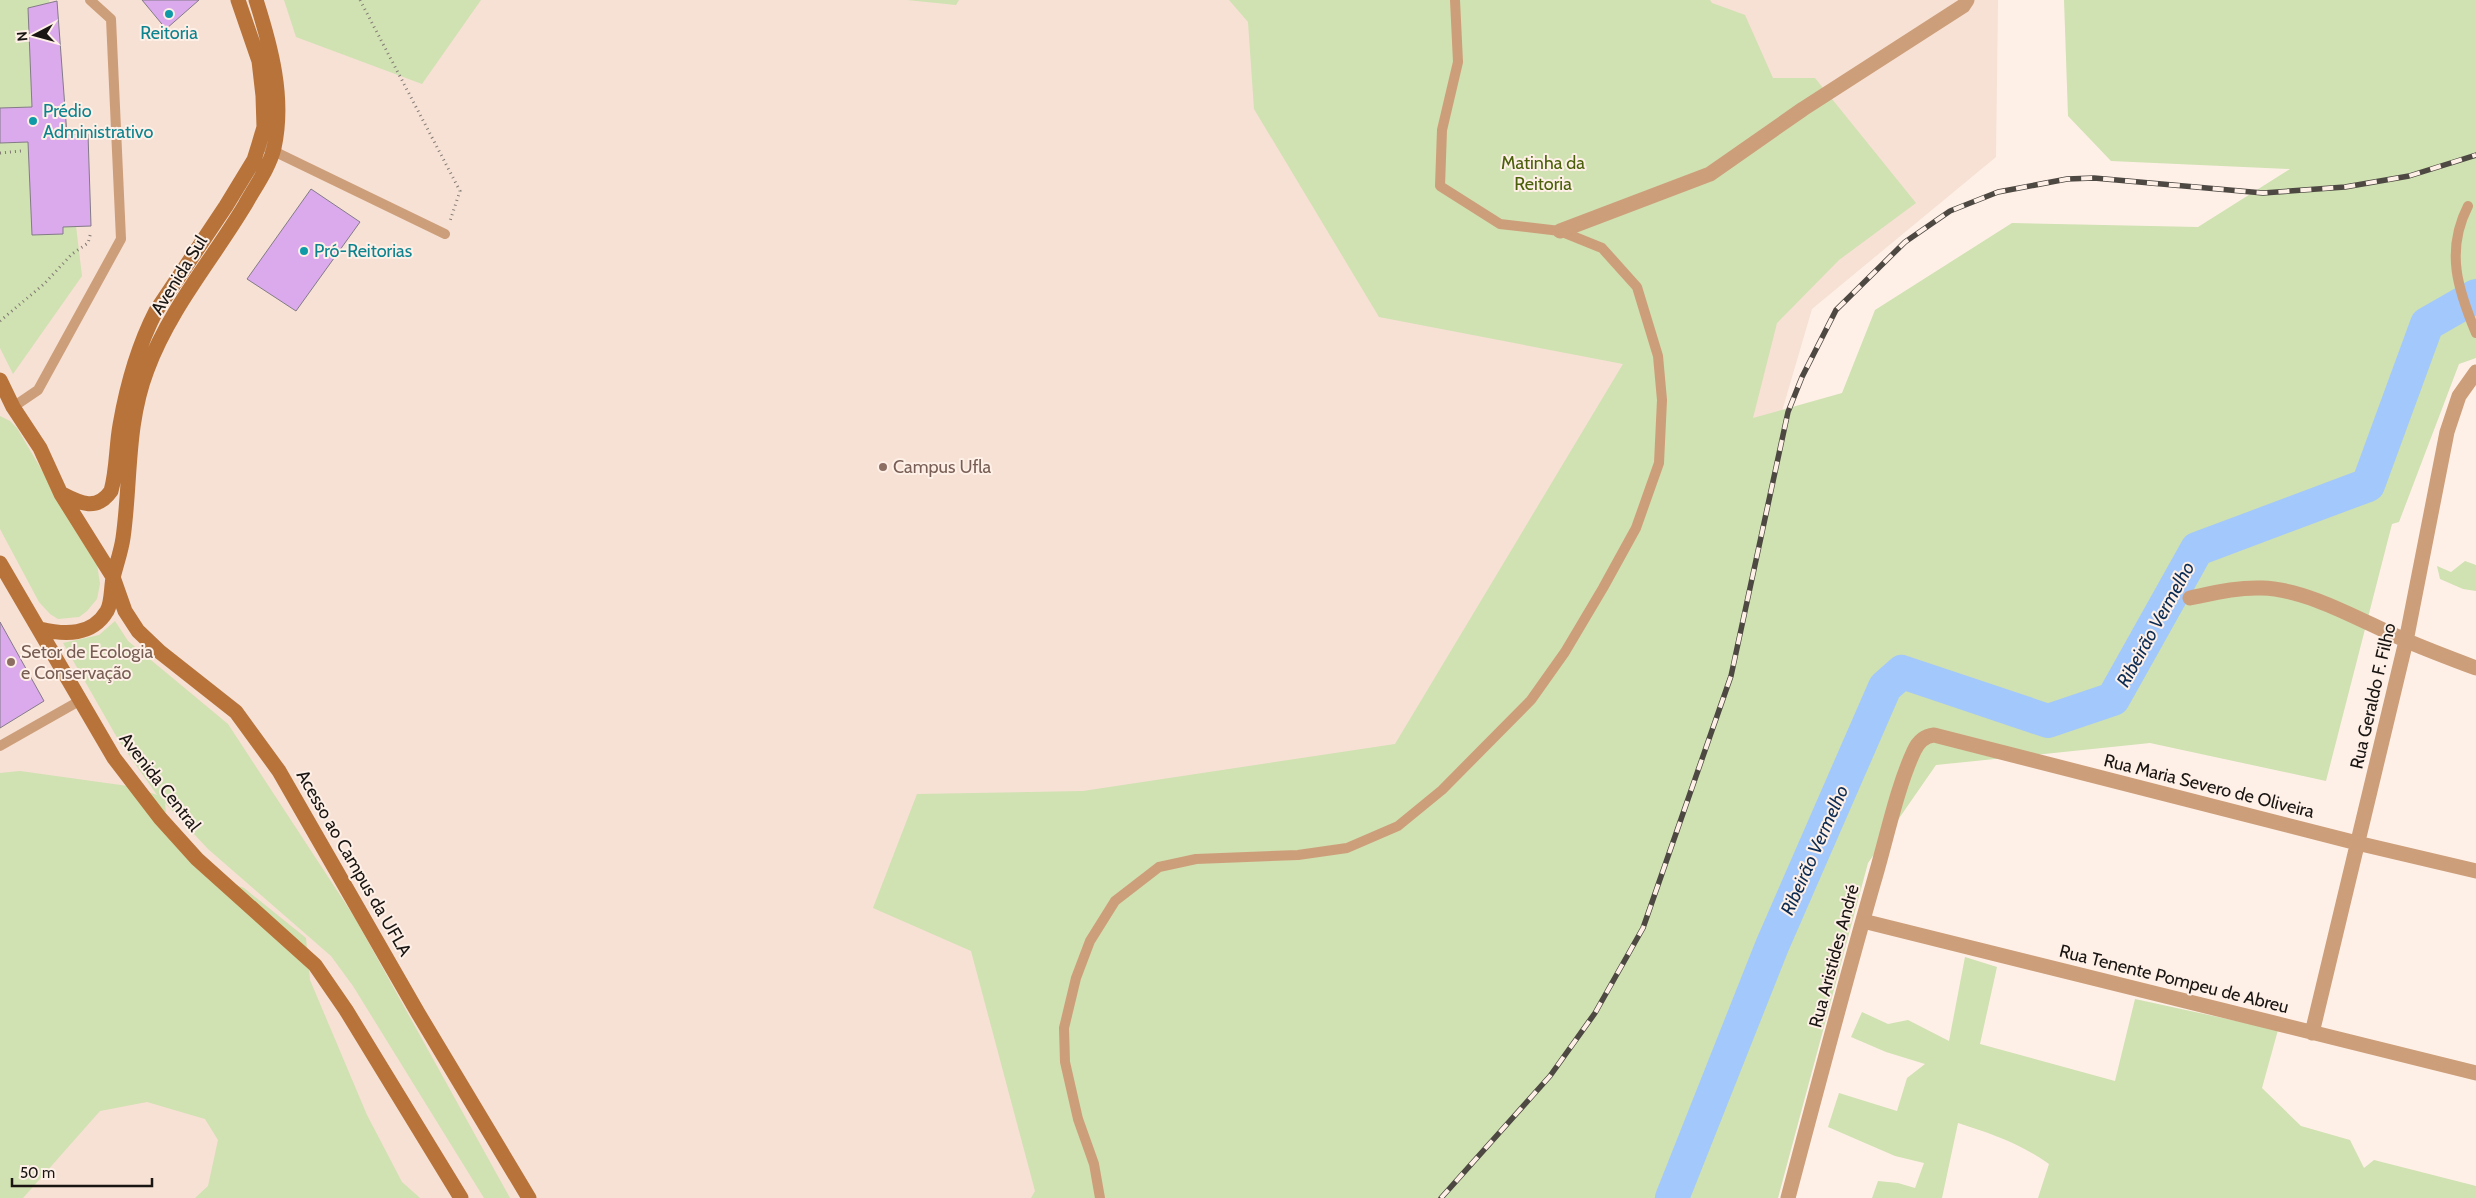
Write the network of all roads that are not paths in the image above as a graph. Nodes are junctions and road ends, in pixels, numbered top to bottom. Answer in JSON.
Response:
{"nodes":[{"id":1,"x":90,"y":0,"type":"edge"},
{"id":2,"x":238,"y":0,"type":"edge"},
{"id":3,"x":256,"y":0,"type":"edge"},
{"id":4,"x":1455,"y":0,"type":"edge"},
{"id":5,"x":1967,"y":0,"type":"edge"},
{"id":6,"x":266,"y":147,"type":"junction"},
{"id":7,"x":2468,"y":206,"type":"dead end"},
{"id":8,"x":1560,"y":230,"type":"junction"},
{"id":9,"x":446,"y":234,"type":"road end"},
{"id":10,"x":2476,"y":333,"type":"edge"},
{"id":11,"x":2476,"y":372,"type":"edge"},
{"id":12,"x":0,"y":380,"type":"edge"},
{"id":13,"x":6,"y":406,"type":"edge"},
{"id":14,"x":61,"y":494,"type":"junction"},
{"id":15,"x":0,"y":563,"type":"edge"},
{"id":16,"x":113,"y":577,"type":"junction"},
{"id":17,"x":2190,"y":598,"type":"dead end"},
{"id":18,"x":40,"y":629,"type":"junction"},
{"id":19,"x":2406,"y":641,"type":"junction"},
{"id":20,"x":2476,"y":668,"type":"edge"},
{"id":21,"x":81,"y":700,"type":"junction"},
{"id":22,"x":1934,"y":735,"type":"joint"},
{"id":23,"x":0,"y":746,"type":"edge"},
{"id":24,"x":2358,"y":843,"type":"junction"},
{"id":25,"x":2476,"y":871,"type":"edge"},
{"id":26,"x":1862,"y":921,"type":"junction"},
{"id":27,"x":2312,"y":1033,"type":"junction"},
{"id":28,"x":2476,"y":1074,"type":"edge"},
{"id":29,"x":461,"y":1198,"type":"edge"},
{"id":30,"x":529,"y":1198,"type":"edge"},
{"id":31,"x":1100,"y":1198,"type":"edge"},
{"id":32,"x":1788,"y":1198,"type":"edge"}],
"edges":[{"from":1,"to":13,"type":"lane"},
{"from":2,"to":6,"type":"street","name":"Avenida Sul"},
{"from":3,"to":6,"type":"street","name":"Avenida Sul"},
{"from":4,"to":8,"type":"lane"},
{"from":5,"to":8,"type":"street"},
{"from":6,"to":9,"type":"lane"},
{"from":6,"to":14,"type":"street","name":"Avenida Sul"},
{"from":6,"to":16,"type":"street","name":"Avenida Sul"},
{"from":7,"to":10,"type":"lane"},
{"from":8,"to":31,"type":"lane"},
{"from":11,"to":19,"type":"street","name":"Rua Geraldo F. Filho"},
{"from":12,"to":13,"type":"street"},
{"from":13,"to":14,"type":"street"},
{"from":14,"to":16,"type":"street"},
{"from":15,"to":18,"type":"street","name":"Avenida Central"},
{"from":16,"to":18,"type":"street","name":"Avenida Sul"},
{"from":16,"to":30,"type":"street","name":"Acesso ao Campus da UFLA"},
{"from":17,"to":19,"type":"street"},
{"from":18,"to":21,"type":"street","name":"Avenida Central"},
{"from":19,"to":20,"type":"street"},
{"from":19,"to":24,"type":"street","name":"Rua Geraldo F. Filho"},
{"from":21,"to":23,"type":"lane"},
{"from":21,"to":29,"type":"street","name":"Avenida Central"},
{"from":22,"to":24,"type":"street","name":"Rua Maria Severo de Oliveira"},
{"from":22,"to":26,"type":"street","name":"Rua Aristides André"},
{"from":24,"to":25,"type":"street","name":"Rua Maria Severo de Oliveira"},
{"from":24,"to":27,"type":"street","name":"Rua Geraldo F. Filho"},
{"from":26,"to":27,"type":"street","name":"Rua Tenente Pompeu de Abreu"},
{"from":26,"to":32,"type":"street","name":"Rua Aristides André"},
{"from":27,"to":28,"type":"street","name":"Rua Tenente Pompeu de Abreu"}]}
